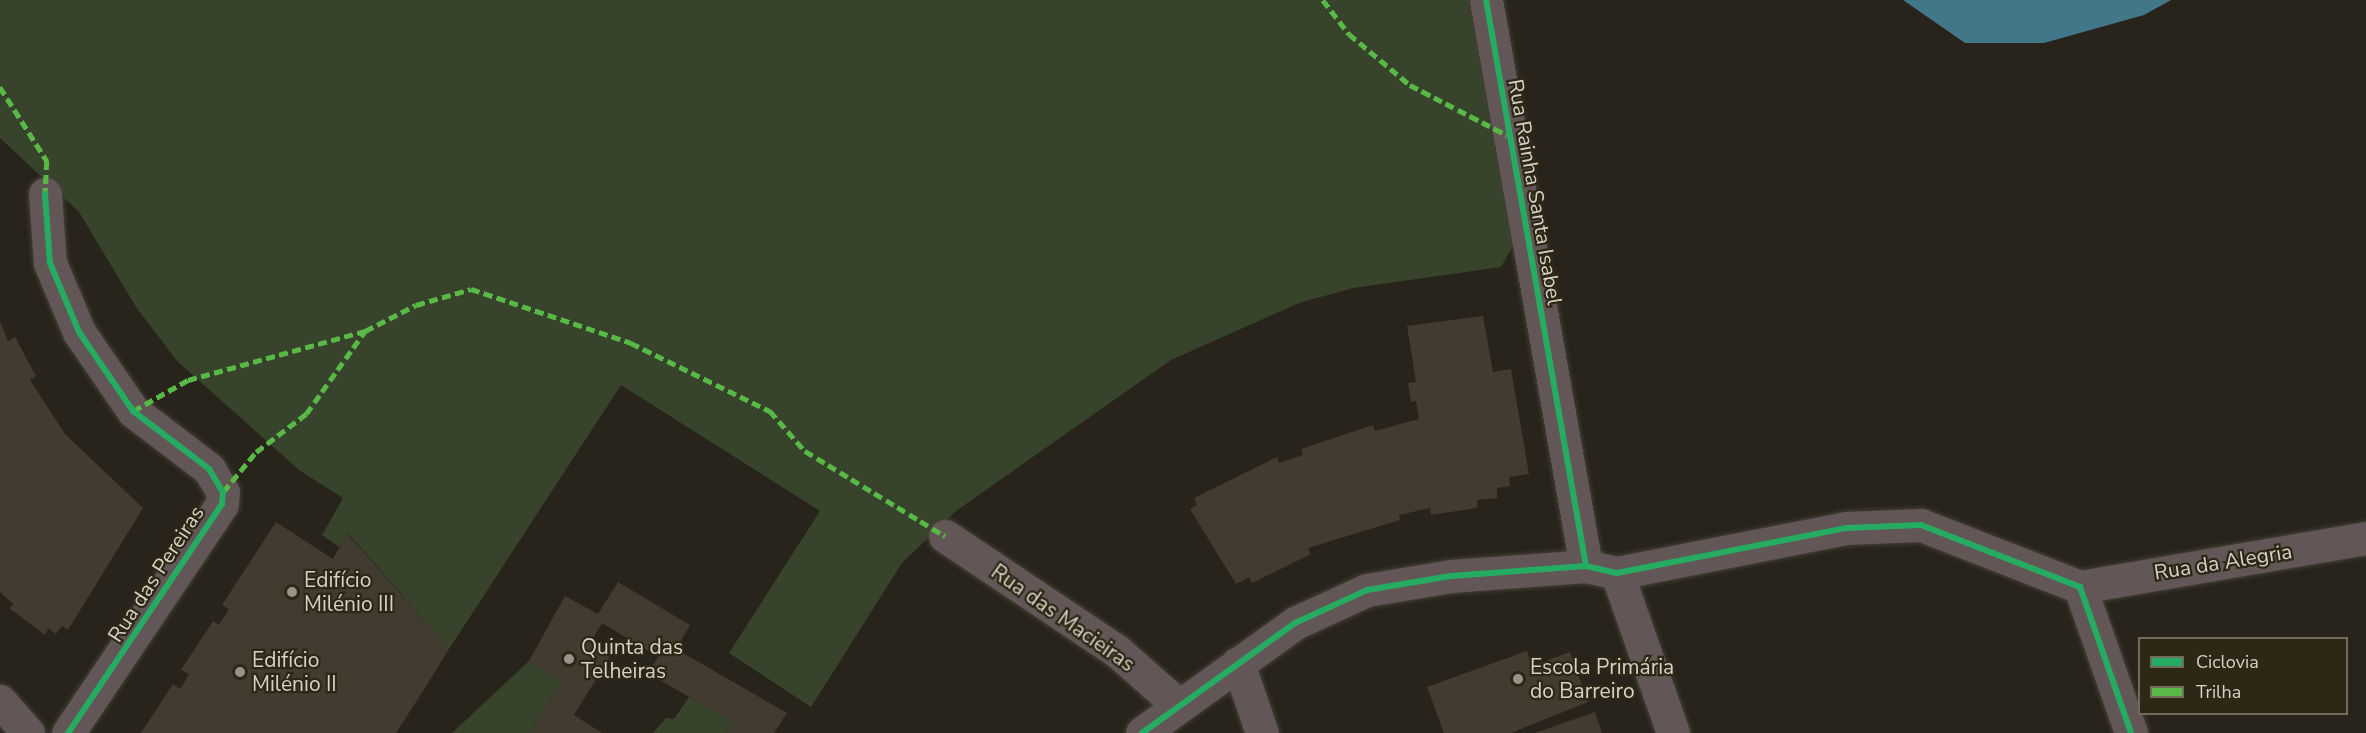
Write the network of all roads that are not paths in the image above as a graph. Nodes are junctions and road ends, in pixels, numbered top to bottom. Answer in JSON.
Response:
{"nodes":[{"id":1,"x":1486,"y":0,"type":"edge"},
{"id":2,"x":45,"y":194,"type":"dead end"},
{"id":3,"x":945,"y":536,"type":"dead end"},
{"id":4,"x":2366,"y":538,"type":"edge"},
{"id":5,"x":1586,"y":566,"type":"junction"},
{"id":6,"x":1617,"y":573,"type":"junction"},
{"id":7,"x":2080,"y":587,"type":"junction"},
{"id":8,"x":1238,"y":663,"type":"junction"},
{"id":9,"x":0,"y":701,"type":"edge"},
{"id":10,"x":1178,"y":705,"type":"junction"},
{"id":11,"x":28,"y":733,"type":"edge"},
{"id":12,"x":68,"y":733,"type":"edge"},
{"id":13,"x":1142,"y":733,"type":"edge"},
{"id":14,"x":1262,"y":733,"type":"edge"},
{"id":15,"x":1673,"y":733,"type":"edge"},
{"id":16,"x":2131,"y":733,"type":"edge"}],
"edges":[{"from":1,"to":5,"type":"street","name":"Rua Rainha Santa Isabel"},
{"from":2,"to":12,"type":"street","name":"Rua das Pereiras"},
{"from":3,"to":10,"type":"street","name":"Rua das Macieiras"},
{"from":4,"to":7,"type":"street","name":"Rua da Alegria"},
{"from":5,"to":6,"type":"street"},
{"from":5,"to":8,"type":"street"},
{"from":6,"to":7,"type":"street"},
{"from":6,"to":15,"type":"street"},
{"from":7,"to":16,"type":"street"},
{"from":8,"to":10,"type":"street"},
{"from":8,"to":14,"type":"street"},
{"from":9,"to":11,"type":"street"},
{"from":10,"to":13,"type":"street"}]}
